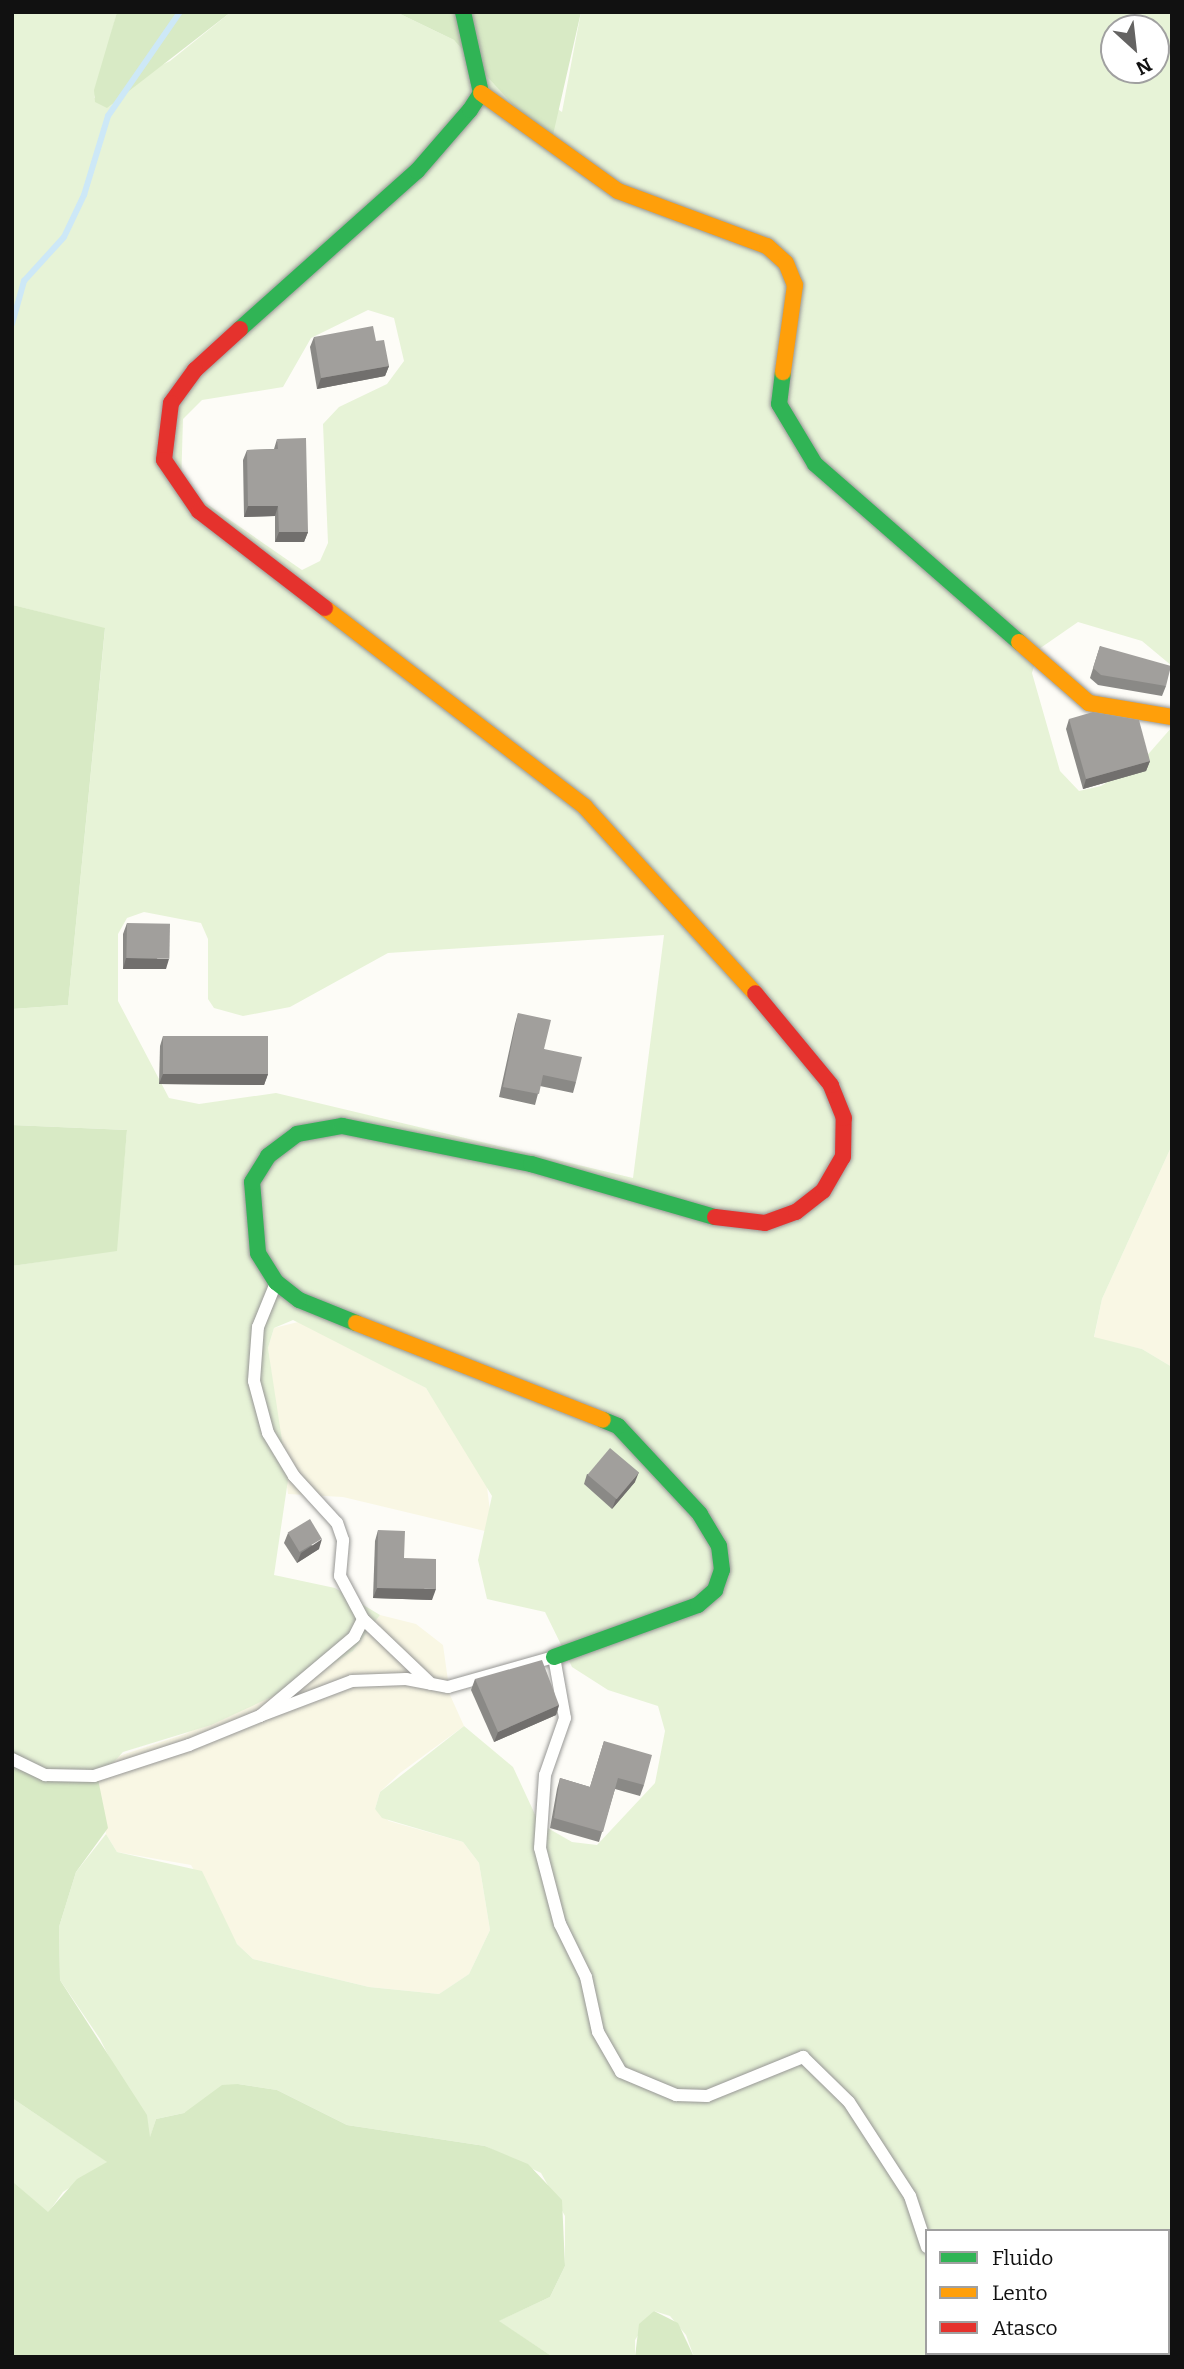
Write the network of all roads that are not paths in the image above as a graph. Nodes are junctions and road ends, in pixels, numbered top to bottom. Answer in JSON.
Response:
{"nodes":[{"id":1,"x":463,"y":12,"type":"edge"},
{"id":2,"x":481,"y":93,"type":"junction"},
{"id":3,"x":1172,"y":717,"type":"edge"},
{"id":4,"x":276,"y":1282,"type":"junction"},
{"id":5,"x":363,"y":1619,"type":"junction"},
{"id":6,"x":554,"y":1657,"type":"junction"},
{"id":7,"x":431,"y":1684,"type":"junction"},
{"id":8,"x":260,"y":1716,"type":"junction"},
{"id":9,"x":12,"y":1759,"type":"edge"},
{"id":10,"x":925,"y":2240,"type":"edge"}],
"edges":[{"from":1,"to":2,"type":"street"},
{"from":2,"to":3,"type":"street"},
{"from":2,"to":4,"type":"street"},
{"from":4,"to":5,"type":"lane"},
{"from":4,"to":6,"type":"street"},
{"from":5,"to":7,"type":"lane"},
{"from":5,"to":8,"type":"lane"},
{"from":6,"to":7,"type":"lane"},
{"from":6,"to":10,"type":"lane"},
{"from":7,"to":8,"type":"lane"},
{"from":8,"to":9,"type":"lane"}]}
